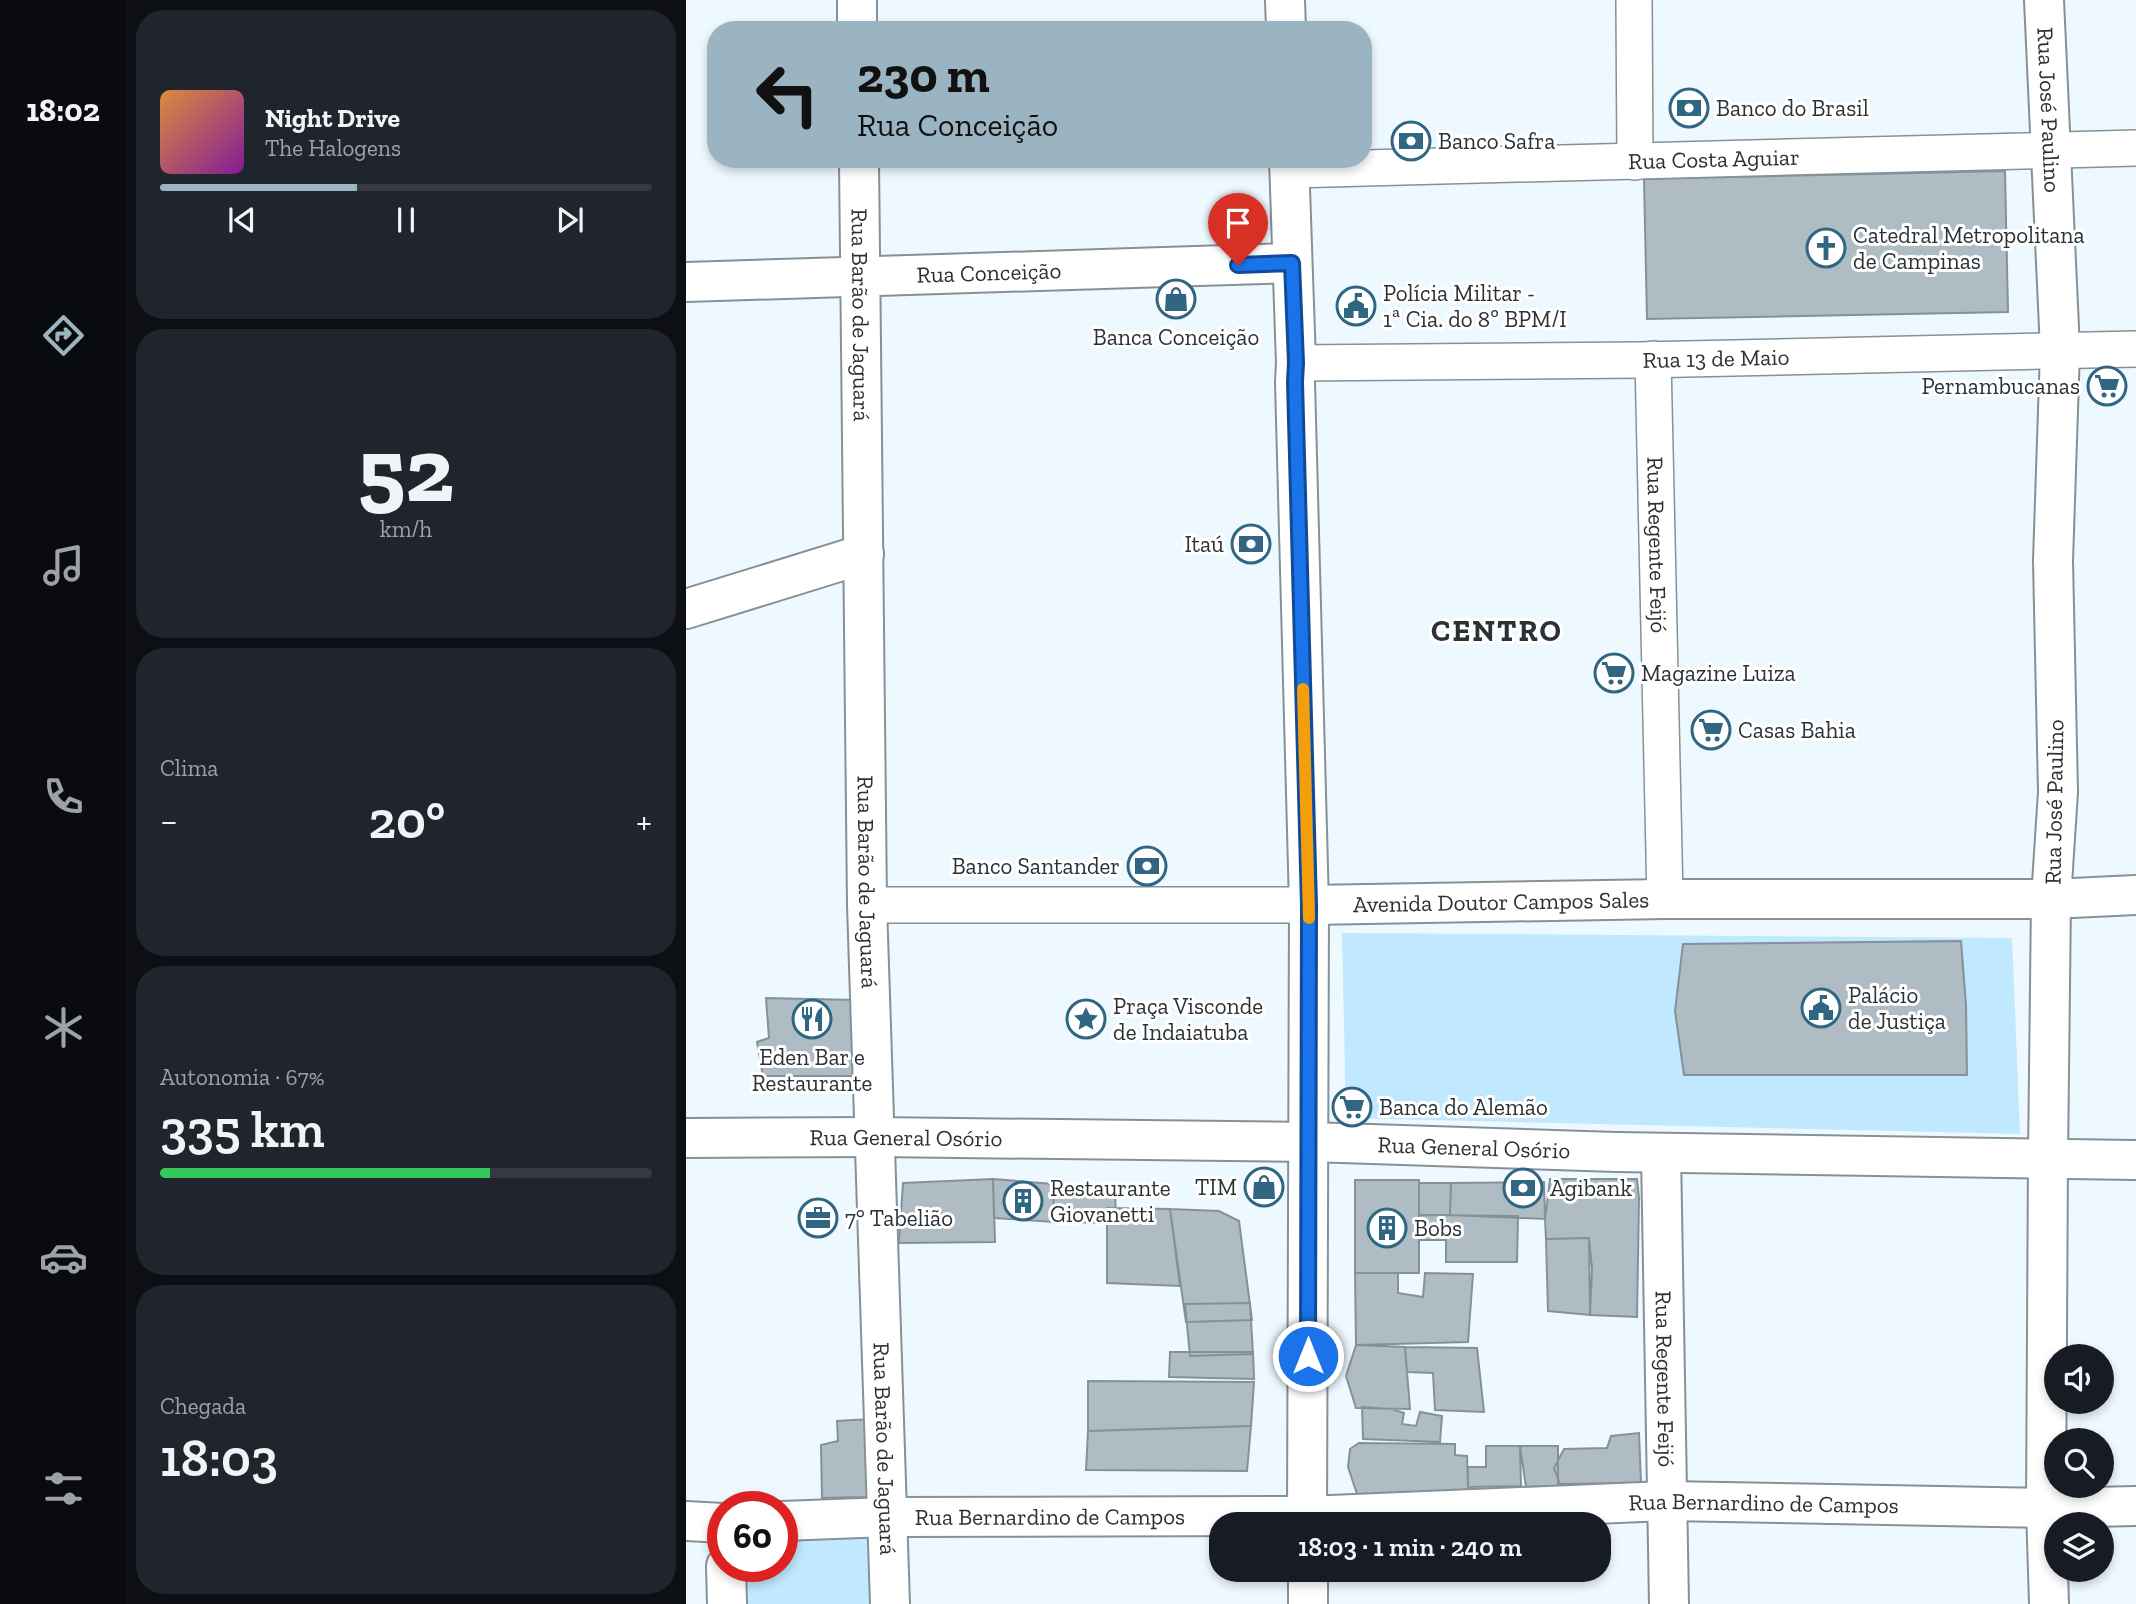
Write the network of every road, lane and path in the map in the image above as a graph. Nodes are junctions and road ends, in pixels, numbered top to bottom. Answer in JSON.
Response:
{"nodes":[{"id":1,"x":857,"y":0,"type":"edge"},
{"id":2,"x":1285,"y":0,"type":"edge"},
{"id":3,"x":1634,"y":0,"type":"edge"},
{"id":4,"x":2044,"y":0,"type":"edge"},
{"id":5,"x":857,"y":21,"type":"edge"},
{"id":6,"x":1286,"y":21,"type":"edge"},
{"id":7,"x":2136,"y":148,"type":"edge"},
{"id":8,"x":2051,"y":149,"type":"junction"},
{"id":9,"x":1635,"y":162,"type":"junction"},
{"id":10,"x":1372,"y":164,"type":"edge"},
{"id":11,"x":859,"y":168,"type":"edge"},
{"id":12,"x":1289,"y":168,"type":"edge"},
{"id":13,"x":1292,"y":263,"type":"junction"},
{"id":14,"x":860,"y":277,"type":"junction"},
{"id":15,"x":686,"y":282,"type":"edge"},
{"id":16,"x":2136,"y":349,"type":"edge"},
{"id":17,"x":2060,"y":351,"type":"junction"},
{"id":18,"x":1653,"y":359,"type":"junction"},
{"id":19,"x":1296,"y":363,"type":"junction"},
{"id":20,"x":863,"y":554,"type":"junction"},
{"id":21,"x":686,"y":608,"type":"edge"},
{"id":22,"x":2136,"y":895,"type":"edge"},
{"id":23,"x":1665,"y":899,"type":"junction"},
{"id":24,"x":2051,"y":899,"type":"junction"},
{"id":25,"x":867,"y":905,"type":"junction"},
{"id":26,"x":1309,"y":905,"type":"junction"},
{"id":27,"x":876,"y":1137,"type":"junction"},
{"id":28,"x":686,"y":1138,"type":"edge"},
{"id":29,"x":1309,"y":1142,"type":"junction"},
{"id":30,"x":1661,"y":1153,"type":"junction"},
{"id":31,"x":2048,"y":1158,"type":"junction"},
{"id":32,"x":2136,"y":1160,"type":"edge"},
{"id":33,"x":1666,"y":1501,"type":"junction"},
{"id":34,"x":2136,"y":1506,"type":"edge"},
{"id":35,"x":2046,"y":1508,"type":"junction"},
{"id":36,"x":1307,"y":1512,"type":"edge"},
{"id":37,"x":1458,"y":1512,"type":"edge"},
{"id":38,"x":887,"y":1517,"type":"junction"},
{"id":39,"x":1209,"y":1519,"type":"edge"},
{"id":40,"x":798,"y":1520,"type":"edge"},
{"id":41,"x":686,"y":1521,"type":"edge"},
{"id":42,"x":707,"y":1522,"type":"edge"},
{"id":43,"x":726,"y":1582,"type":"edge"},
{"id":44,"x":1308,"y":1582,"type":"edge"},
{"id":45,"x":727,"y":1604,"type":"edge"},
{"id":46,"x":890,"y":1604,"type":"edge"},
{"id":47,"x":1308,"y":1604,"type":"edge"},
{"id":48,"x":1669,"y":1604,"type":"edge"},
{"id":49,"x":2049,"y":1604,"type":"edge"}],
"edges":[{"from":1,"to":5,"type":"main road"},
{"from":2,"to":6,"type":"main road"},
{"from":3,"to":9,"type":"street"},
{"from":4,"to":8,"type":"main road","name":"Rua José Paulino"},
{"from":7,"to":8,"type":"street","name":"Rua Costa Aguiar"},
{"from":8,"to":9,"type":"street","name":"Rua Costa Aguiar"},
{"from":8,"to":17,"type":"main road","name":"Rua José Paulino"},
{"from":9,"to":10,"type":"street","name":"Rua Costa Aguiar"},
{"from":11,"to":14,"type":"main road","name":"Rua Barão de Jaguará"},
{"from":12,"to":13,"type":"main road"},
{"from":13,"to":14,"type":"main road","name":"Rua Conceição"},
{"from":13,"to":19,"type":"main road"},
{"from":14,"to":15,"type":"main road","name":"Rua Conceição"},
{"from":14,"to":20,"type":"main road","name":"Rua Barão de Jaguará"},
{"from":16,"to":17,"type":"street","name":"Rua 13 de Maio"},
{"from":17,"to":18,"type":"street","name":"Rua 13 de Maio"},
{"from":17,"to":24,"type":"main road","name":"Rua José Paulino"},
{"from":18,"to":19,"type":"street","name":"Rua 13 de Maio"},
{"from":18,"to":23,"type":"street","name":"Rua Regente Feijó"},
{"from":19,"to":26,"type":"main road"},
{"from":20,"to":21,"type":"main road"},
{"from":20,"to":25,"type":"main road","name":"Rua Barão de Jaguará"},
{"from":22,"to":24,"type":"main road","name":"Avenida Doutor Campos Sales"},
{"from":23,"to":24,"type":"main road","name":"Avenida Doutor Campos Sales"},
{"from":23,"to":26,"type":"main road","name":"Avenida Doutor Campos Sales"},
{"from":24,"to":31,"type":"main road","name":"Rua José Paulino"},
{"from":25,"to":26,"type":"street","name":"Avenida Doutor Campos Sales"},
{"from":25,"to":27,"type":"main road","name":"Rua Barão de Jaguará"},
{"from":26,"to":29,"type":"main road"},
{"from":27,"to":28,"type":"main road","name":"Rua General Osório"},
{"from":27,"to":29,"type":"main road","name":"Rua General Osório"},
{"from":27,"to":38,"type":"main road","name":"Rua Barão de Jaguará"},
{"from":29,"to":30,"type":"main road","name":"Rua General Osório"},
{"from":29,"to":36,"type":"main road"},
{"from":30,"to":31,"type":"main road","name":"Rua General Osório"},
{"from":30,"to":33,"type":"main road","name":"Rua Regente Feijó"},
{"from":31,"to":32,"type":"main road","name":"Rua General Osório"},
{"from":31,"to":35,"type":"main road","name":"Rua José Paulino"},
{"from":33,"to":35,"type":"main road","name":"Rua Bernardino de Campos"},
{"from":33,"to":37,"type":"main road","name":"Rua Bernardino de Campos"},
{"from":33,"to":48,"type":"main road","name":"Rua Regente Feijó"},
{"from":34,"to":35,"type":"main road","name":"Rua Bernardino de Campos"},
{"from":35,"to":49,"type":"main road","name":"Rua José Paulino"},
{"from":38,"to":39,"type":"main road","name":"Rua Bernardino de Campos"},
{"from":38,"to":40,"type":"main road","name":"Rua Bernardino de Campos"},
{"from":38,"to":46,"type":"main road","name":"Rua Barão de Jaguará"},
{"from":41,"to":42,"type":"main road"},
{"from":43,"to":45,"type":"main road"},
{"from":44,"to":47,"type":"main road"}]}
